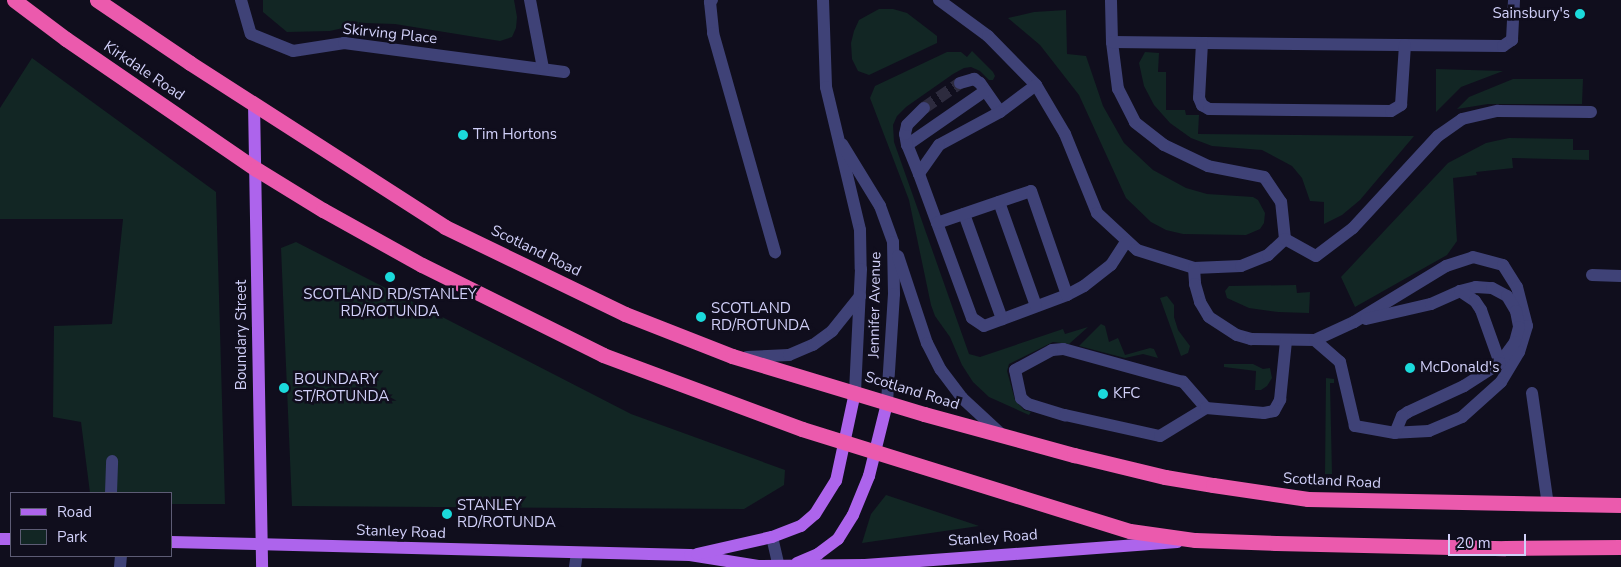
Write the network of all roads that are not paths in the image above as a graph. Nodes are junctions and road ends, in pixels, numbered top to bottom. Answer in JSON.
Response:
{"nodes":[{"id":1,"x":14,"y":0,"type":"edge"},
{"id":2,"x":97,"y":0,"type":"edge"},
{"id":3,"x":241,"y":0,"type":"edge"},
{"id":4,"x":530,"y":0,"type":"edge"},
{"id":5,"x":712,"y":0,"type":"edge"},
{"id":6,"x":822,"y":0,"type":"edge"},
{"id":7,"x":939,"y":0,"type":"edge"},
{"id":8,"x":1111,"y":0,"type":"edge"},
{"id":9,"x":1514,"y":0,"type":"edge"},
{"id":10,"x":1112,"y":42,"type":"junction"},
{"id":11,"x":1202,"y":43,"type":"junction"},
{"id":12,"x":1405,"y":44,"type":"junction"},
{"id":13,"x":542,"y":68,"type":"junction"},
{"id":14,"x":564,"y":72,"type":"dead end"},
{"id":15,"x":960,"y":83,"type":"tunnel mouth"},
{"id":16,"x":1036,"y":84,"type":"junction"},
{"id":17,"x":986,"y":91,"type":"junction"},
{"id":18,"x":254,"y":104,"type":"junction"},
{"id":19,"x":924,"y":108,"type":"tunnel mouth"},
{"id":20,"x":1000,"y":112,"type":"junction"},
{"id":21,"x":1592,"y":112,"type":"dead end"},
{"id":22,"x":836,"y":134,"type":"junction"},
{"id":23,"x":907,"y":145,"type":"junction"},
{"id":24,"x":256,"y":169,"type":"junction"},
{"id":25,"x":919,"y":174,"type":"junction"},
{"id":26,"x":999,"y":202,"type":"junction"},
{"id":27,"x":964,"y":214,"type":"junction"},
{"id":28,"x":937,"y":222,"type":"junction"},
{"id":29,"x":1285,"y":239,"type":"junction"},
{"id":30,"x":893,"y":242,"type":"junction"},
{"id":31,"x":1126,"y":242,"type":"junction"},
{"id":32,"x":776,"y":252,"type":"dead end"},
{"id":33,"x":1194,"y":268,"type":"junction"},
{"id":34,"x":1592,"y":275,"type":"dead end"},
{"id":35,"x":1621,"y":276,"type":"edge"},
{"id":36,"x":1460,"y":291,"type":"junction"},
{"id":37,"x":1067,"y":295,"type":"junction"},
{"id":38,"x":860,"y":296,"type":"junction"},
{"id":39,"x":1036,"y":306,"type":"junction"},
{"id":40,"x":1002,"y":318,"type":"junction"},
{"id":41,"x":1354,"y":322,"type":"junction"},
{"id":42,"x":1315,"y":340,"type":"junction"},
{"id":43,"x":1286,"y":341,"type":"junction"},
{"id":44,"x":732,"y":356,"type":"junction"},
{"id":45,"x":1500,"y":363,"type":"junction"},
{"id":46,"x":855,"y":392,"type":"junction"},
{"id":47,"x":1532,"y":393,"type":"dead end"},
{"id":48,"x":887,"y":402,"type":"junction"},
{"id":49,"x":1206,"y":408,"type":"junction"},
{"id":50,"x":1395,"y":433,"type":"junction"},
{"id":51,"x":1003,"y":435,"type":"junction"},
{"id":52,"x":845,"y":443,"type":"junction"},
{"id":53,"x":875,"y":453,"type":"junction"},
{"id":54,"x":112,"y":461,"type":"dead end"},
{"id":55,"x":111,"y":492,"type":"edge"},
{"id":56,"x":1548,"y":505,"type":"junction"},
{"id":57,"x":1621,"y":505,"type":"edge"},
{"id":58,"x":772,"y":537,"type":"junction"},
{"id":59,"x":1195,"y":540,"type":"junction"},
{"id":60,"x":172,"y":542,"type":"edge"},
{"id":61,"x":262,"y":544,"type":"junction"},
{"id":62,"x":1621,"y":547,"type":"edge"},
{"id":63,"x":577,"y":553,"type":"junction"},
{"id":64,"x":690,"y":556,"type":"junction"},
{"id":65,"x":779,"y":566,"type":"edge"},
{"id":66,"x":793,"y":566,"type":"junction"},
{"id":67,"x":262,"y":567,"type":"edge"},
{"id":68,"x":575,"y":567,"type":"edge"}],
"edges":[{"from":1,"to":24,"type":"highway","name":"Kirkdale Road"},
{"from":2,"to":18,"type":"highway"},
{"from":3,"to":13,"type":"street","name":"Skirving Place"},
{"from":4,"to":13,"type":"street"},
{"from":5,"to":32,"type":"street"},
{"from":6,"to":22,"type":"street","name":"Jennifer Avenue"},
{"from":7,"to":16,"type":"street"},
{"from":8,"to":10,"type":"street"},
{"from":9,"to":12,"type":"street"},
{"from":10,"to":11,"type":"street"},
{"from":10,"to":29,"type":"street"},
{"from":11,"to":12,"type":"street"},
{"from":11,"to":12,"type":"street"},
{"from":13,"to":14,"type":"street","name":"Skirving Place"},
{"from":15,"to":17,"type":"street"},
{"from":16,"to":20,"type":"street"},
{"from":16,"to":31,"type":"street"},
{"from":17,"to":20,"type":"street"},
{"from":17,"to":23,"type":"street"},
{"from":18,"to":24,"type":"main road","name":"Boundary Street"},
{"from":18,"to":44,"type":"highway","name":"Scotland Road"},
{"from":19,"to":23,"type":"street"},
{"from":20,"to":25,"type":"street"},
{"from":21,"to":29,"type":"street"},
{"from":22,"to":30,"type":"street","name":"Jennifer Avenue"},
{"from":22,"to":38,"type":"street","name":"Jennifer Avenue"},
{"from":23,"to":25,"type":"street"},
{"from":24,"to":52,"type":"highway"},
{"from":24,"to":61,"type":"main road","name":"Boundary Street"},
{"from":25,"to":28,"type":"street"},
{"from":26,"to":27,"type":"street"},
{"from":26,"to":37,"type":"street"},
{"from":26,"to":39,"type":"street"},
{"from":27,"to":28,"type":"street"},
{"from":27,"to":40,"type":"street"},
{"from":28,"to":40,"type":"street"},
{"from":29,"to":33,"type":"street"},
{"from":30,"to":48,"type":"street","name":"Jennifer Avenue"},
{"from":30,"to":51,"type":"street"},
{"from":31,"to":33,"type":"street"},
{"from":31,"to":37,"type":"street"},
{"from":33,"to":43,"type":"street"},
{"from":34,"to":35,"type":"street"},
{"from":36,"to":41,"type":"street"},
{"from":36,"to":45,"type":"street"},
{"from":36,"to":45,"type":"street"},
{"from":37,"to":39,"type":"street"},
{"from":38,"to":44,"type":"street"},
{"from":38,"to":46,"type":"street","name":"Jennifer Avenue"},
{"from":39,"to":40,"type":"street"},
{"from":41,"to":42,"type":"street"},
{"from":41,"to":50,"type":"street"},
{"from":42,"to":43,"type":"street"},
{"from":42,"to":50,"type":"street"},
{"from":43,"to":49,"type":"street"},
{"from":44,"to":46,"type":"highway","name":"Scotland Road"},
{"from":45,"to":50,"type":"street"},
{"from":46,"to":48,"type":"highway","name":"Scotland Road"},
{"from":46,"to":52,"type":"main road","name":"Stanley Road"},
{"from":47,"to":56,"type":"street"},
{"from":48,"to":51,"type":"highway","name":"Scotland Road"},
{"from":48,"to":53,"type":"main road","name":"Stanley Road"},
{"from":49,"to":49,"type":"street"},
{"from":51,"to":56,"type":"highway","name":"Scotland Road"},
{"from":52,"to":53,"type":"highway"},
{"from":52,"to":58,"type":"main road","name":"Stanley Road"},
{"from":53,"to":59,"type":"highway"},
{"from":53,"to":66,"type":"main road","name":"Stanley Road"},
{"from":54,"to":55,"type":"street"},
{"from":56,"to":57,"type":"highway","name":"Scotland Road"},
{"from":58,"to":64,"type":"main road","name":"Stanley Road"},
{"from":58,"to":65,"type":"street"},
{"from":59,"to":62,"type":"highway"},
{"from":59,"to":66,"type":"main road","name":"Stanley Road"},
{"from":60,"to":61,"type":"main road","name":"Stanley Road"},
{"from":61,"to":63,"type":"main road","name":"Stanley Road"},
{"from":61,"to":67,"type":"main road","name":"Boundary Street"},
{"from":63,"to":64,"type":"main road","name":"Stanley Road"},
{"from":63,"to":68,"type":"street"},
{"from":64,"to":65,"type":"main road","name":"Stanley Road"},
{"from":65,"to":66,"type":"main road","name":"Stanley Road"}]}
